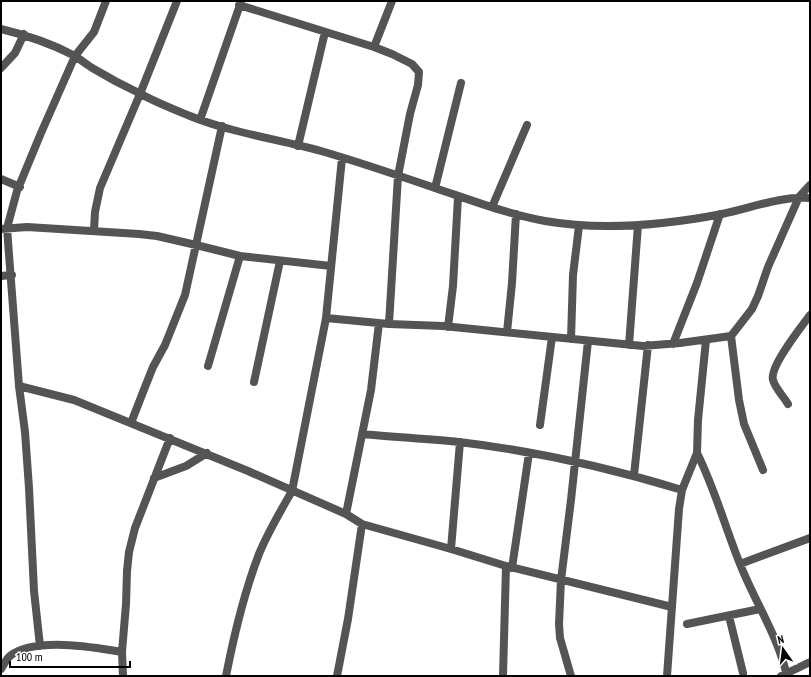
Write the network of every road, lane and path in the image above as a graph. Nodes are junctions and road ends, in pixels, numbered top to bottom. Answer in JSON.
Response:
{"nodes":[{"id":1,"x":106,"y":1,"type":"edge"},
{"id":2,"x":177,"y":1,"type":"edge"},
{"id":3,"x":392,"y":1,"type":"edge"},
{"id":4,"x":240,"y":3,"type":"edge"},
{"id":5,"x":1,"y":29,"type":"edge"},
{"id":6,"x":325,"y":32,"type":"junction"},
{"id":7,"x":24,"y":34,"type":"junction"},
{"id":8,"x":374,"y":47,"type":"junction"},
{"id":9,"x":76,"y":56,"type":"junction"},
{"id":10,"x":1,"y":68,"type":"edge"},
{"id":11,"x":461,"y":83,"type":"dead end"},
{"id":12,"x":140,"y":94,"type":"junction"},
{"id":13,"x":200,"y":120,"type":"junction"},
{"id":14,"x":527,"y":125,"type":"dead end"},
{"id":15,"x":222,"y":126,"type":"junction"},
{"id":16,"x":298,"y":146,"type":"junction"},
{"id":17,"x":342,"y":158,"type":"junction"},
{"id":18,"x":398,"y":176,"type":"junction"},
{"id":19,"x":1,"y":179,"type":"edge"},
{"id":20,"x":810,"y":185,"type":"edge"},
{"id":21,"x":20,"y":187,"type":"junction"},
{"id":22,"x":435,"y":188,"type":"junction"},
{"id":23,"x":458,"y":197,"type":"junction"},
{"id":24,"x":799,"y":197,"type":"junction"},
{"id":25,"x":810,"y":198,"type":"edge"},
{"id":26,"x":492,"y":207,"type":"junction"},
{"id":27,"x":516,"y":214,"type":"junction"},
{"id":28,"x":720,"y":214,"type":"junction"},
{"id":29,"x":638,"y":225,"type":"junction"},
{"id":30,"x":579,"y":226,"type":"junction"},
{"id":31,"x":4,"y":228,"type":"edge"},
{"id":32,"x":94,"y":230,"type":"junction"},
{"id":33,"x":196,"y":244,"type":"junction"},
{"id":34,"x":240,"y":256,"type":"junction"},
{"id":35,"x":280,"y":261,"type":"junction"},
{"id":36,"x":331,"y":266,"type":"junction"},
{"id":37,"x":12,"y":275,"type":"junction"},
{"id":38,"x":1,"y":276,"type":"edge"},
{"id":39,"x":810,"y":315,"type":"edge"},
{"id":40,"x":326,"y":318,"type":"junction"},
{"id":41,"x":379,"y":323,"type":"junction"},
{"id":42,"x":389,"y":324,"type":"junction"},
{"id":43,"x":448,"y":327,"type":"junction"},
{"id":44,"x":507,"y":332,"type":"junction"},
{"id":45,"x":731,"y":336,"type":"junction"},
{"id":46,"x":552,"y":337,"type":"junction"},
{"id":47,"x":571,"y":339,"type":"junction"},
{"id":48,"x":706,"y":340,"type":"junction"},
{"id":49,"x":588,"y":341,"type":"junction"},
{"id":50,"x":673,"y":344,"type":"junction"},
{"id":51,"x":629,"y":345,"type":"junction"},
{"id":52,"x":648,"y":345,"type":"junction"},
{"id":53,"x":208,"y":366,"type":"dead end"},
{"id":54,"x":254,"y":382,"type":"dead end"},
{"id":55,"x":19,"y":386,"type":"junction"},
{"id":56,"x":788,"y":404,"type":"dead end"},
{"id":57,"x":131,"y":423,"type":"junction"},
{"id":58,"x":540,"y":424,"type":"dead end"},
{"id":59,"x":362,"y":434,"type":"junction"},
{"id":60,"x":170,"y":438,"type":"junction"},
{"id":61,"x":460,"y":442,"type":"junction"},
{"id":62,"x":207,"y":453,"type":"junction"},
{"id":63,"x":529,"y":453,"type":"junction"},
{"id":64,"x":697,"y":453,"type":"junction"},
{"id":65,"x":575,"y":462,"type":"junction"},
{"id":66,"x":763,"y":470,"type":"dead end"},
{"id":67,"x":634,"y":475,"type":"junction"},
{"id":68,"x":154,"y":478,"type":"junction"},
{"id":69,"x":682,"y":490,"type":"junction"},
{"id":70,"x":292,"y":491,"type":"junction"},
{"id":71,"x":346,"y":514,"type":"junction"},
{"id":72,"x":362,"y":524,"type":"junction"},
{"id":73,"x":810,"y":539,"type":"edge"},
{"id":74,"x":451,"y":549,"type":"junction"},
{"id":75,"x":740,"y":564,"type":"junction"},
{"id":76,"x":509,"y":567,"type":"junction"},
{"id":77,"x":561,"y":580,"type":"junction"},
{"id":78,"x":672,"y":607,"type":"junction"},
{"id":79,"x":760,"y":610,"type":"junction"},
{"id":80,"x":729,"y":616,"type":"junction"},
{"id":81,"x":687,"y":624,"type":"dead end"},
{"id":82,"x":40,"y":646,"type":"junction"},
{"id":83,"x":122,"y":652,"type":"junction"},
{"id":84,"x":810,"y":662,"type":"edge"},
{"id":85,"x":1,"y":669,"type":"edge"},
{"id":86,"x":742,"y":673,"type":"dead end"},
{"id":87,"x":785,"y":675,"type":"edge"},
{"id":88,"x":123,"y":676,"type":"edge"},
{"id":89,"x":226,"y":676,"type":"edge"},
{"id":90,"x":337,"y":676,"type":"edge"},
{"id":91,"x":503,"y":676,"type":"edge"},
{"id":92,"x":571,"y":676,"type":"edge"},
{"id":93,"x":667,"y":676,"type":"edge"}],
"edges":[{"from":1,"to":9,"type":"street"},
{"from":2,"to":12,"type":"street"},
{"from":3,"to":8,"type":"street"},
{"from":4,"to":6,"type":"street"},
{"from":4,"to":13,"type":"street"},
{"from":5,"to":7,"type":"street"},
{"from":6,"to":8,"type":"street"},
{"from":6,"to":16,"type":"street"},
{"from":7,"to":9,"type":"street"},
{"from":7,"to":10,"type":"street"},
{"from":8,"to":18,"type":"street"},
{"from":9,"to":12,"type":"street"},
{"from":9,"to":21,"type":"street"},
{"from":11,"to":22,"type":"street"},
{"from":12,"to":13,"type":"street"},
{"from":12,"to":32,"type":"street"},
{"from":13,"to":15,"type":"street"},
{"from":14,"to":26,"type":"street"},
{"from":15,"to":16,"type":"street"},
{"from":15,"to":33,"type":"street"},
{"from":16,"to":17,"type":"street"},
{"from":17,"to":18,"type":"street"},
{"from":17,"to":36,"type":"street"},
{"from":18,"to":22,"type":"street"},
{"from":18,"to":42,"type":"street"},
{"from":19,"to":21,"type":"street"},
{"from":20,"to":24,"type":"street"},
{"from":21,"to":31,"type":"street"},
{"from":22,"to":23,"type":"street"},
{"from":23,"to":26,"type":"street"},
{"from":23,"to":43,"type":"street"},
{"from":24,"to":25,"type":"street"},
{"from":24,"to":28,"type":"street"},
{"from":24,"to":45,"type":"street"},
{"from":26,"to":27,"type":"street"},
{"from":27,"to":30,"type":"street"},
{"from":27,"to":44,"type":"street"},
{"from":28,"to":29,"type":"street"},
{"from":28,"to":50,"type":"street"},
{"from":29,"to":30,"type":"street"},
{"from":29,"to":51,"type":"street"},
{"from":30,"to":47,"type":"street"},
{"from":31,"to":32,"type":"street"},
{"from":31,"to":37,"type":"street"},
{"from":32,"to":33,"type":"street"},
{"from":33,"to":34,"type":"street"},
{"from":33,"to":57,"type":"street"},
{"from":34,"to":35,"type":"street"},
{"from":34,"to":53,"type":"street"},
{"from":35,"to":36,"type":"street"},
{"from":35,"to":54,"type":"street"},
{"from":36,"to":40,"type":"street"},
{"from":37,"to":38,"type":"street"},
{"from":37,"to":55,"type":"street"},
{"from":39,"to":56,"type":"street"},
{"from":40,"to":41,"type":"street"},
{"from":40,"to":70,"type":"street"},
{"from":41,"to":42,"type":"street"},
{"from":41,"to":59,"type":"street"},
{"from":42,"to":43,"type":"street"},
{"from":43,"to":44,"type":"street"},
{"from":44,"to":46,"type":"street"},
{"from":45,"to":48,"type":"street"},
{"from":45,"to":66,"type":"street"},
{"from":46,"to":47,"type":"street"},
{"from":46,"to":58,"type":"street"},
{"from":47,"to":49,"type":"street"},
{"from":48,"to":50,"type":"street"},
{"from":48,"to":64,"type":"street"},
{"from":49,"to":51,"type":"street"},
{"from":49,"to":65,"type":"street"},
{"from":50,"to":52,"type":"street"},
{"from":51,"to":52,"type":"street"},
{"from":52,"to":67,"type":"street"},
{"from":55,"to":57,"type":"street"},
{"from":55,"to":82,"type":"street"},
{"from":57,"to":60,"type":"street"},
{"from":59,"to":61,"type":"street"},
{"from":59,"to":71,"type":"street"},
{"from":60,"to":62,"type":"street"},
{"from":60,"to":68,"type":"street"},
{"from":61,"to":63,"type":"street"},
{"from":61,"to":74,"type":"street"},
{"from":62,"to":68,"type":"street"},
{"from":62,"to":70,"type":"street"},
{"from":63,"to":65,"type":"street"},
{"from":63,"to":76,"type":"street"},
{"from":64,"to":69,"type":"street"},
{"from":64,"to":75,"type":"street"},
{"from":65,"to":67,"type":"street"},
{"from":65,"to":77,"type":"street"},
{"from":67,"to":69,"type":"street"},
{"from":68,"to":83,"type":"street"},
{"from":69,"to":78,"type":"street"},
{"from":70,"to":71,"type":"street"},
{"from":70,"to":89,"type":"street"},
{"from":71,"to":72,"type":"street"},
{"from":72,"to":74,"type":"street"},
{"from":72,"to":90,"type":"street"},
{"from":73,"to":75,"type":"street"},
{"from":74,"to":76,"type":"street"},
{"from":75,"to":79,"type":"street"},
{"from":76,"to":77,"type":"street"},
{"from":76,"to":91,"type":"street"},
{"from":77,"to":78,"type":"street"},
{"from":77,"to":92,"type":"street"},
{"from":78,"to":93,"type":"street"},
{"from":79,"to":80,"type":"street"},
{"from":79,"to":87,"type":"street"},
{"from":80,"to":81,"type":"street"},
{"from":80,"to":86,"type":"street"},
{"from":82,"to":83,"type":"street"},
{"from":82,"to":85,"type":"street"},
{"from":83,"to":88,"type":"street"},
{"from":84,"to":87,"type":"street"}]}
